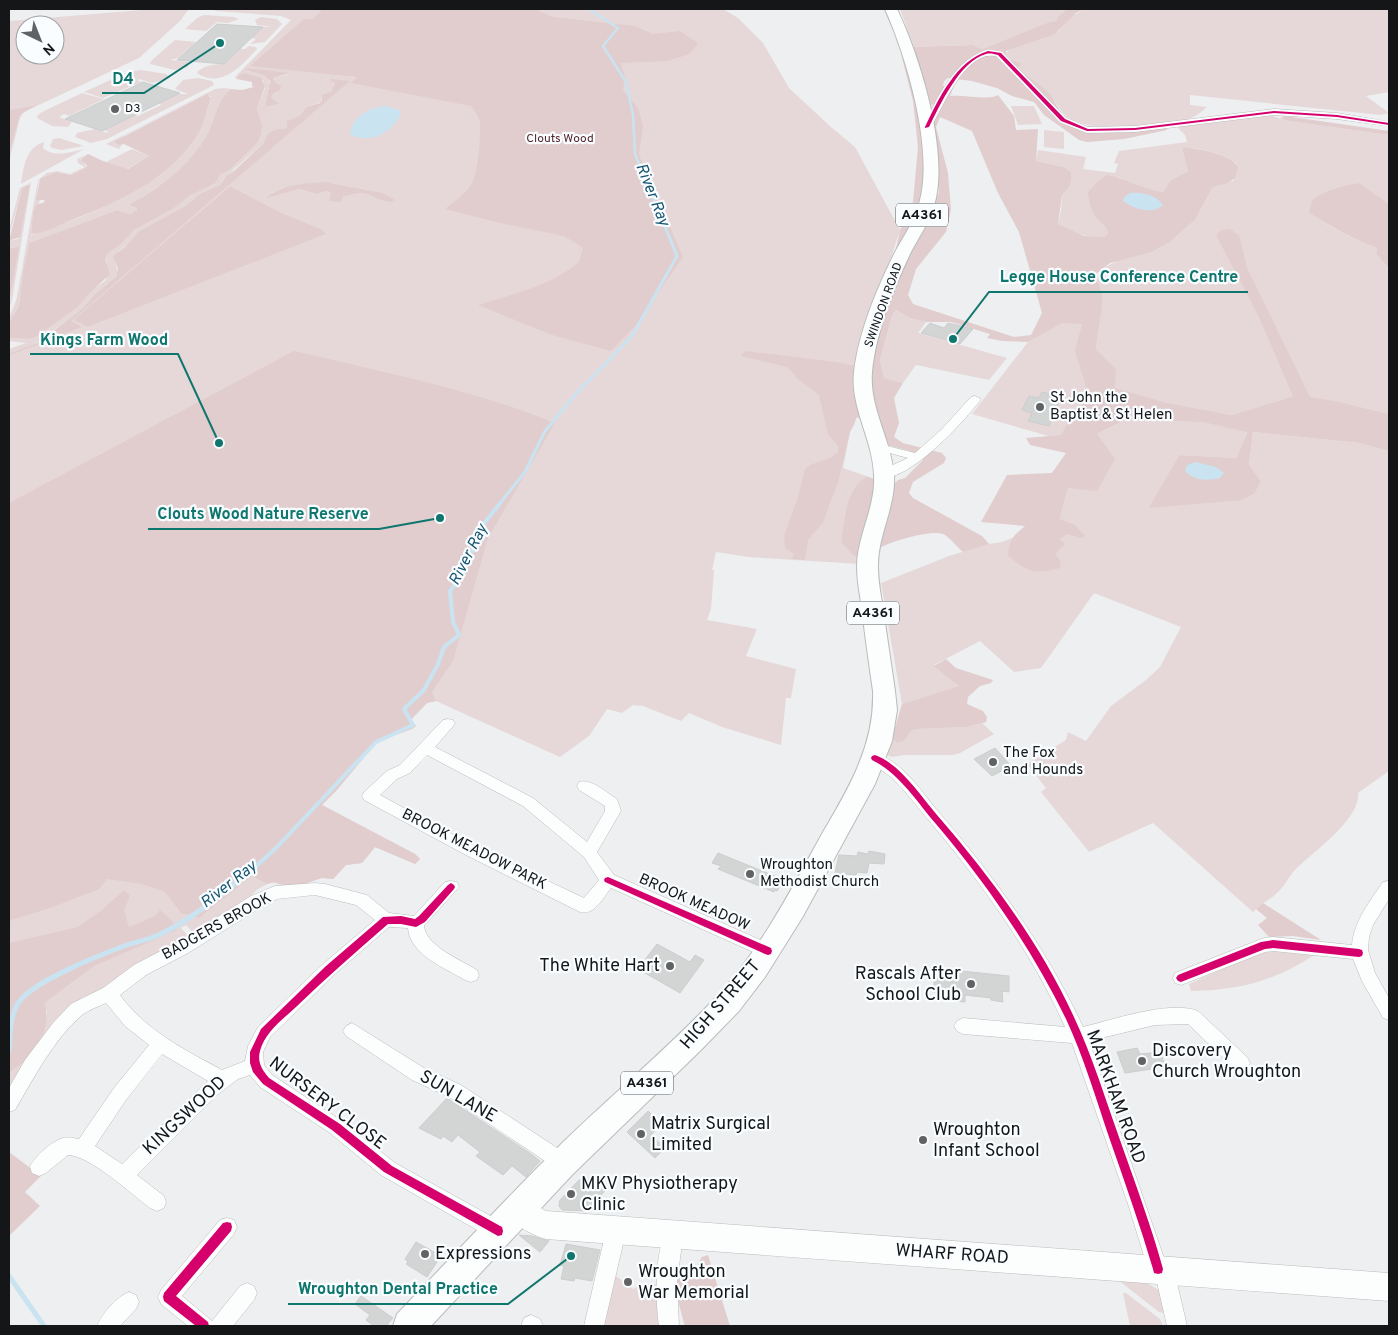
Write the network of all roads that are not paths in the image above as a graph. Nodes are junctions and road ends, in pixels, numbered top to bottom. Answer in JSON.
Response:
{"nodes":[{"id":1,"x":891,"y":9,"type":"edge"},
{"id":2,"x":922,"y":105,"type":"junction"},
{"id":3,"x":938,"y":107,"type":"junction"},
{"id":4,"x":1389,"y":124,"type":"edge"},
{"id":5,"x":927,"y":127,"type":"junction"},
{"id":6,"x":975,"y":399,"type":"dead end"},
{"id":7,"x":918,"y":456,"type":"junction"},
{"id":8,"x":882,"y":460,"type":"junction"},
{"id":9,"x":448,"y":724,"type":"dead end"},
{"id":10,"x":425,"y":748,"type":"junction"},
{"id":11,"x":882,"y":760,"type":"junction"},
{"id":12,"x":584,"y":786,"type":"dead end"},
{"id":13,"x":589,"y":853,"type":"junction"},
{"id":14,"x":608,"y":880,"type":"junction"},
{"id":15,"x":1389,"y":886,"type":"edge"},
{"id":16,"x":451,"y":887,"type":"dead end"},
{"id":17,"x":386,"y":920,"type":"junction"},
{"id":18,"x":416,"y":923,"type":"junction"},
{"id":19,"x":768,"y":951,"type":"junction"},
{"id":20,"x":1359,"y":953,"type":"junction"},
{"id":21,"x":471,"y":976,"type":"dead end"},
{"id":22,"x":1181,"y":978,"type":"dead end"},
{"id":23,"x":109,"y":993,"type":"junction"},
{"id":24,"x":1389,"y":1013,"type":"edge"},
{"id":25,"x":963,"y":1026,"type":"dead end"},
{"id":26,"x":352,"y":1031,"type":"dead end"},
{"id":27,"x":1078,"y":1036,"type":"junction"},
{"id":28,"x":161,"y":1043,"type":"junction"},
{"id":29,"x":1241,"y":1063,"type":"dead end"},
{"id":30,"x":253,"y":1066,"type":"junction"},
{"id":31,"x":222,"y":1079,"type":"junction"},
{"id":32,"x":9,"y":1104,"type":"edge"},
{"id":33,"x":84,"y":1148,"type":"junction"},
{"id":34,"x":564,"y":1163,"type":"junction"},
{"id":35,"x":39,"y":1167,"type":"dead end"},
{"id":36,"x":123,"y":1176,"type":"junction"},
{"id":37,"x":157,"y":1202,"type":"dead end"},
{"id":38,"x":508,"y":1220,"type":"junction"},
{"id":39,"x":227,"y":1228,"type":"dead end"},
{"id":40,"x":616,"y":1231,"type":"junction"},
{"id":41,"x":674,"y":1236,"type":"junction"},
{"id":42,"x":1161,"y":1270,"type":"junction"},
{"id":43,"x":1389,"y":1287,"type":"edge"},
{"id":44,"x":247,"y":1293,"type":"dead end"},
{"id":45,"x":129,"y":1302,"type":"dead end"},
{"id":46,"x":107,"y":1326,"type":"edge"},
{"id":47,"x":204,"y":1326,"type":"edge"},
{"id":48,"x":220,"y":1326,"type":"edge"},
{"id":49,"x":410,"y":1326,"type":"edge"},
{"id":50,"x":594,"y":1326,"type":"edge"},
{"id":51,"x":669,"y":1326,"type":"edge"},
{"id":52,"x":1178,"y":1326,"type":"edge"}],
"edges":[{"from":1,"to":2,"type":"main road","name":"SWINDON ROAD","number":"A4361"},
{"from":2,"to":3,"type":"street"},
{"from":2,"to":5,"type":"main road","name":"SWINDON ROAD","number":"A4361"},
{"from":3,"to":4,"type":"street"},
{"from":3,"to":5,"type":"street"},
{"from":5,"to":8,"type":"main road","name":"SWINDON ROAD","number":"A4361"},
{"from":6,"to":7,"type":"street"},
{"from":7,"to":8,"type":"street"},
{"from":7,"to":8,"type":"street"},
{"from":8,"to":11,"type":"main road","number":"A4361"},
{"from":9,"to":10,"type":"street","name":"BROOK MEADOW PARK"},
{"from":10,"to":13,"type":"street"},
{"from":10,"to":14,"type":"street","name":"BROOK MEADOW PARK"},
{"from":11,"to":19,"type":"main road","name":"HIGH STREET","number":"A4361"},
{"from":11,"to":27,"type":"street","name":"MARKHAM ROAD"},
{"from":12,"to":13,"type":"street"},
{"from":13,"to":14,"type":"street"},
{"from":14,"to":19,"type":"street","name":"BROOK MEADOW"},
{"from":15,"to":20,"type":"street"},
{"from":16,"to":18,"type":"street"},
{"from":17,"to":18,"type":"street"},
{"from":17,"to":23,"type":"street","name":"BADGERS BROOK"},
{"from":17,"to":30,"type":"street","name":"NURSERY CLOSE"},
{"from":18,"to":21,"type":"street"},
{"from":19,"to":34,"type":"main road","name":"HIGH STREET","number":"A4361"},
{"from":20,"to":22,"type":"street"},
{"from":20,"to":24,"type":"street"},
{"from":23,"to":28,"type":"street"},
{"from":23,"to":32,"type":"street","name":"BADGERS BROOK"},
{"from":25,"to":27,"type":"street"},
{"from":26,"to":34,"type":"street","name":"SUN LANE"},
{"from":27,"to":29,"type":"street","name":"MARKHAM ROAD"},
{"from":27,"to":42,"type":"street","name":"MARKHAM ROAD"},
{"from":28,"to":31,"type":"street"},
{"from":28,"to":33,"type":"street"},
{"from":30,"to":31,"type":"street","name":"KINGSWOOD"},
{"from":30,"to":38,"type":"street","name":"NURSERY CLOSE"},
{"from":31,"to":36,"type":"street","name":"KINGSWOOD"},
{"from":33,"to":35,"type":"street"},
{"from":33,"to":36,"type":"street"},
{"from":34,"to":38,"type":"main road","name":"HIGH STREET","number":"A4361"},
{"from":36,"to":37,"type":"street"},
{"from":38,"to":40,"type":"main road","name":"WHARF ROAD"},
{"from":38,"to":49,"type":"main road","name":"HIGH STREET","number":"A4361"},
{"from":39,"to":47,"type":"street"},
{"from":40,"to":41,"type":"main road","name":"WHARF ROAD"},
{"from":40,"to":50,"type":"street"},
{"from":41,"to":42,"type":"main road","name":"WHARF ROAD"},
{"from":41,"to":51,"type":"street"},
{"from":42,"to":43,"type":"main road","name":"WHARF ROAD"},
{"from":42,"to":52,"type":"street","name":"MARKHAM ROAD"},
{"from":44,"to":48,"type":"street"},
{"from":45,"to":46,"type":"street"}]}
